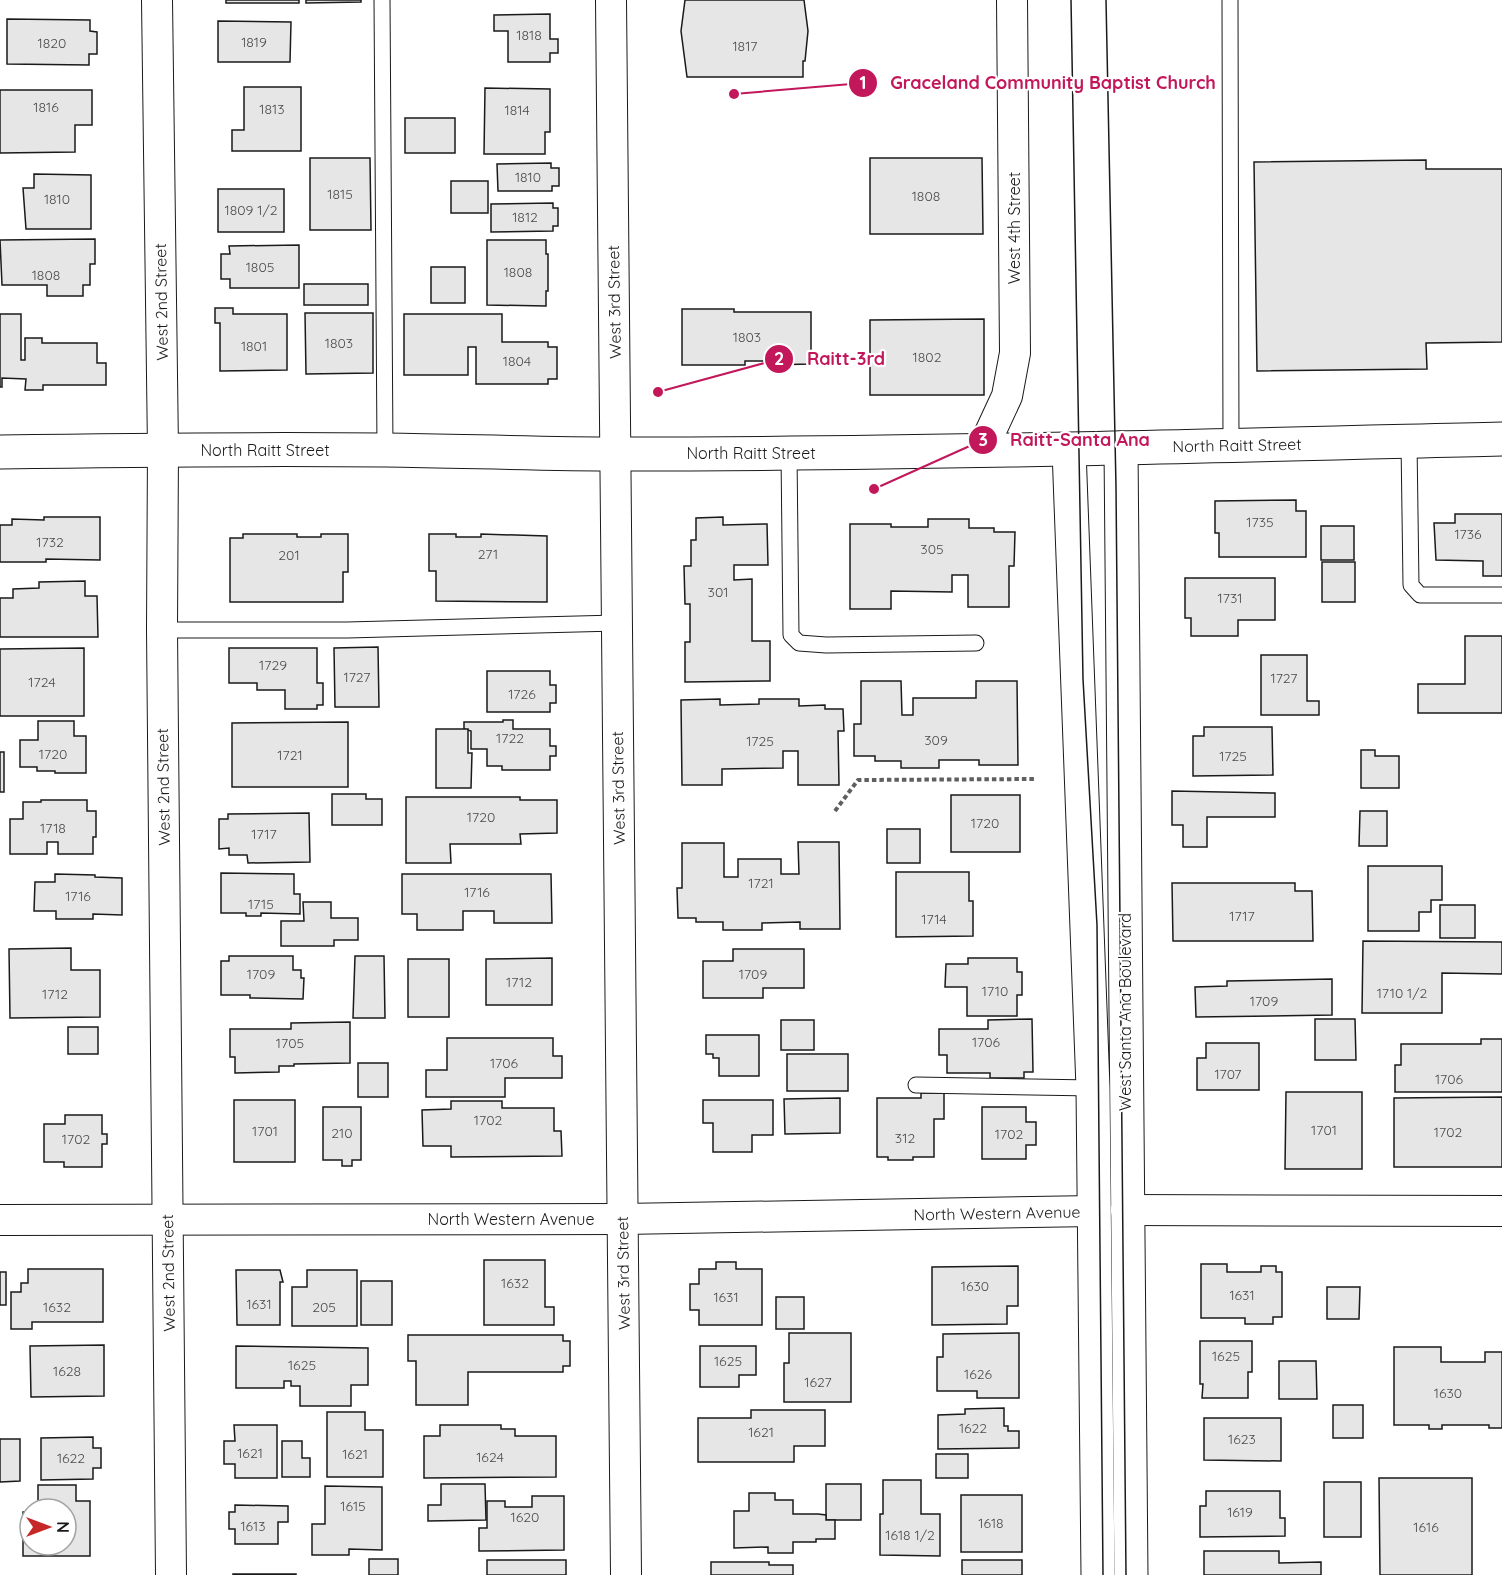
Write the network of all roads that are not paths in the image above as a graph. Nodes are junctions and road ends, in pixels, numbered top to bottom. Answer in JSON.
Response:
{"nodes":[{"id":1,"x":157,"y":0,"type":"edge"},
{"id":2,"x":382,"y":0,"type":"edge"},
{"id":3,"x":611,"y":0,"type":"edge"},
{"id":4,"x":1012,"y":0,"type":"edge"},
{"id":5,"x":1230,"y":0,"type":"edge"},
{"id":6,"x":1502,"y":439,"type":"edge"},
{"id":7,"x":1409,"y":442,"type":"junction"},
{"id":8,"x":1231,"y":446,"type":"junction"},
{"id":9,"x":1121,"y":448,"type":"junction"},
{"id":10,"x":164,"y":450,"type":"junction"},
{"id":11,"x":385,"y":450,"type":"junction"},
{"id":12,"x":982,"y":450,"type":"junction"},
{"id":13,"x":1069,"y":450,"type":"junction"},
{"id":14,"x":0,"y":452,"type":"edge"},
{"id":15,"x":789,"y":453,"type":"junction"},
{"id":16,"x":615,"y":454,"type":"junction"},
{"id":17,"x":1502,"y":595,"type":"edge"},
{"id":18,"x":617,"y":623,"type":"junction"},
{"id":19,"x":162,"y":630,"type":"junction"},
{"id":20,"x":976,"y":643,"type":"dead end"},
{"id":21,"x":916,"y":1085,"type":"dead end"},
{"id":22,"x":1093,"y":1088,"type":"junction"},
{"id":23,"x":1110,"y":1211,"type":"junction"},
{"id":24,"x":1502,"y":1211,"type":"edge"},
{"id":25,"x":168,"y":1218,"type":"junction"},
{"id":26,"x":622,"y":1219,"type":"junction"},
{"id":27,"x":0,"y":1220,"type":"edge"},
{"id":28,"x":171,"y":1575,"type":"edge"},
{"id":29,"x":626,"y":1575,"type":"edge"},
{"id":30,"x":1098,"y":1575,"type":"edge"},
{"id":31,"x":1131,"y":1575,"type":"edge"}],
"edges":[{"from":1,"to":10,"type":"street","name":"West 2nd Street"},
{"from":2,"to":11,"type":"lane"},
{"from":3,"to":16,"type":"street","name":"West 3rd Street"},
{"from":4,"to":12,"type":"street","name":"West 4th Street"},
{"from":5,"to":8,"type":"lane"},
{"from":6,"to":7,"type":"main road","name":"North Raitt Street"},
{"from":7,"to":8,"type":"main road","name":"North Raitt Street"},
{"from":7,"to":17,"type":"lane"},
{"from":8,"to":9,"type":"main road","name":"North Raitt Street"},
{"from":9,"to":13,"type":"main road","name":"North Raitt Street"},
{"from":9,"to":23,"type":"main road","name":"West Santa Ana Boulevard"},
{"from":10,"to":11,"type":"main road","name":"North Raitt Street"},
{"from":10,"to":14,"type":"main road","name":"North Raitt Street"},
{"from":10,"to":19,"type":"street","name":"West 2nd Street"},
{"from":11,"to":16,"type":"main road","name":"North Raitt Street"},
{"from":12,"to":13,"type":"main road","name":"North Raitt Street"},
{"from":12,"to":15,"type":"main road","name":"North Raitt Street"},
{"from":13,"to":22,"type":"main road","name":"West Santa Ana Boulevard"},
{"from":15,"to":16,"type":"main road","name":"North Raitt Street"},
{"from":15,"to":20,"type":"lane"},
{"from":16,"to":18,"type":"street","name":"West 3rd Street"},
{"from":18,"to":19,"type":"lane"},
{"from":18,"to":26,"type":"street","name":"West 3rd Street"},
{"from":19,"to":25,"type":"street","name":"West 2nd Street"},
{"from":21,"to":22,"type":"lane"},
{"from":22,"to":23,"type":"main road","name":"West Santa Ana Boulevard"},
{"from":23,"to":24,"type":"street","name":"North Western Avenue"},
{"from":23,"to":26,"type":"street","name":"North Western Avenue"},
{"from":23,"to":30,"type":"main road","name":"West Santa Ana Boulevard"},
{"from":23,"to":31,"type":"main road","name":"West Santa Ana Boulevard"},
{"from":25,"to":26,"type":"street","name":"North Western Avenue"},
{"from":25,"to":27,"type":"street","name":"North Western Avenue"},
{"from":25,"to":28,"type":"street","name":"West 2nd Street"},
{"from":26,"to":29,"type":"street","name":"West 3rd Street"}]}
